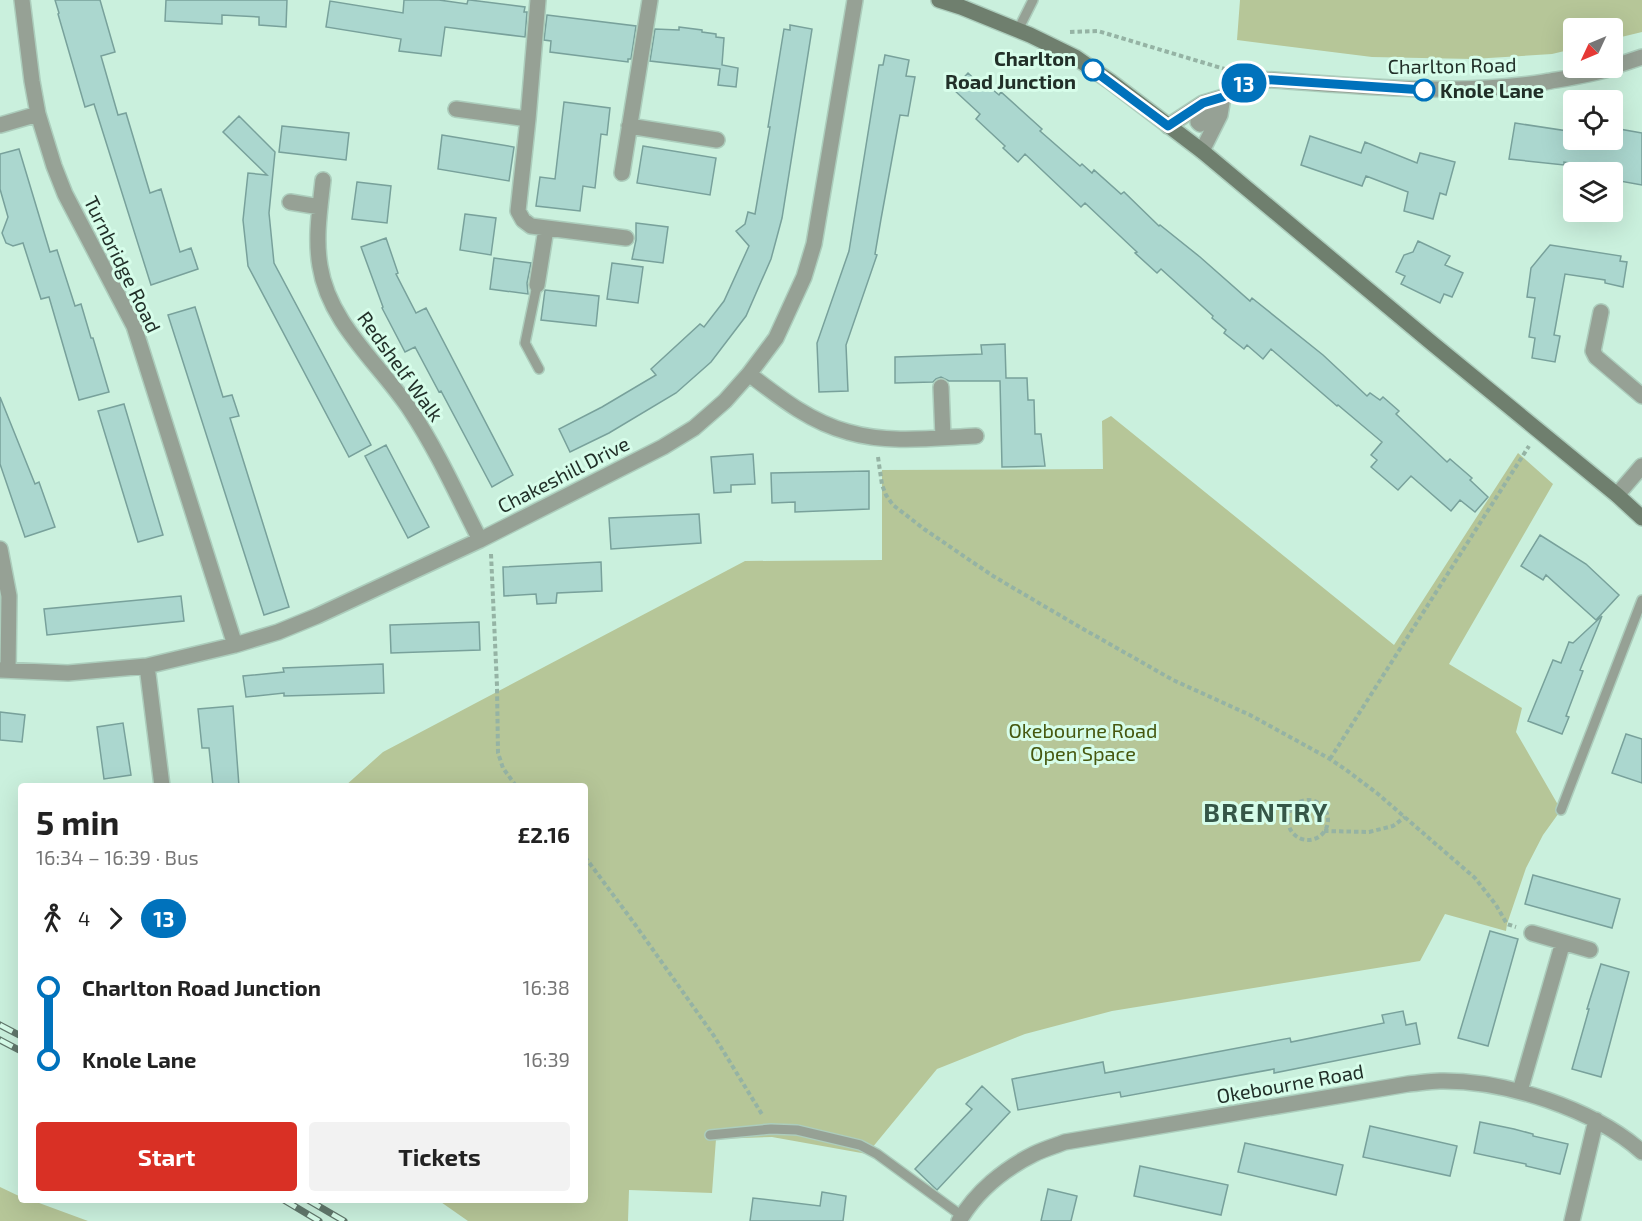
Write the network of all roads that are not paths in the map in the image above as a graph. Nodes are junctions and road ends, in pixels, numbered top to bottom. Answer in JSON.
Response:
{"nodes":[{"id":1,"x":22,"y":0,"type":"edge"},
{"id":2,"x":538,"y":0,"type":"edge"},
{"id":3,"x":650,"y":0,"type":"edge"},
{"id":4,"x":855,"y":0,"type":"edge"},
{"id":5,"x":939,"y":0,"type":"edge"},
{"id":6,"x":1033,"y":0,"type":"edge"},
{"id":7,"x":1024,"y":32,"type":"junction"},
{"id":8,"x":1642,"y":57,"type":"edge"},
{"id":9,"x":1623,"y":63,"type":"edge"},
{"id":10,"x":1569,"y":78,"type":"edge"},
{"id":11,"x":1223,"y":97,"type":"junction"},
{"id":12,"x":456,"y":109,"type":"dead end"},
{"id":13,"x":38,"y":114,"type":"junction"},
{"id":14,"x":528,"y":119,"type":"junction"},
{"id":15,"x":0,"y":125,"type":"edge"},
{"id":16,"x":629,"y":126,"type":"junction"},
{"id":17,"x":1168,"y":126,"type":"junction"},
{"id":18,"x":717,"y":140,"type":"dead end"},
{"id":19,"x":1202,"y":151,"type":"junction"},
{"id":20,"x":622,"y":173,"type":"dead end"},
{"id":21,"x":323,"y":180,"type":"dead end"},
{"id":22,"x":290,"y":202,"type":"dead end"},
{"id":23,"x":320,"y":207,"type":"junction"},
{"id":24,"x":546,"y":229,"type":"junction"},
{"id":25,"x":626,"y":238,"type":"dead end"},
{"id":26,"x":537,"y":285,"type":"joint"},
{"id":27,"x":1600,"y":312,"type":"dead end"},
{"id":28,"x":539,"y":369,"type":"dead end"},
{"id":29,"x":748,"y":374,"type":"junction"},
{"id":30,"x":941,"y":387,"type":"dead end"},
{"id":31,"x":1642,"y":396,"type":"edge"},
{"id":32,"x":976,"y":436,"type":"dead end"},
{"id":33,"x":943,"y":437,"type":"junction"},
{"id":34,"x":1642,"y":465,"type":"edge"},
{"id":35,"x":1617,"y":495,"type":"junction"},
{"id":36,"x":1642,"y":518,"type":"edge"},
{"id":37,"x":485,"y":538,"type":"junction"},
{"id":38,"x":0,"y":549,"type":"edge"},
{"id":39,"x":1642,"y":600,"type":"edge"},
{"id":40,"x":235,"y":645,"type":"junction"},
{"id":41,"x":147,"y":666,"type":"junction"},
{"id":42,"x":4,"y":670,"type":"edge"},
{"id":43,"x":162,"y":783,"type":"edge"},
{"id":44,"x":1561,"y":810,"type":"dead end"},
{"id":45,"x":1532,"y":933,"type":"road end"},
{"id":46,"x":1563,"y":942,"type":"junction"},
{"id":47,"x":1590,"y":950,"type":"dead end"},
{"id":48,"x":1520,"y":1091,"type":"junction"},
{"id":49,"x":1596,"y":1120,"type":"junction"},
{"id":50,"x":710,"y":1135,"type":"dead end"},
{"id":51,"x":1642,"y":1152,"type":"edge"},
{"id":52,"x":961,"y":1218,"type":"edge"},
{"id":53,"x":1572,"y":1221,"type":"edge"}],
"edges":[{"from":1,"to":13,"type":"street","name":"Turnbridge Road"},
{"from":2,"to":14,"type":"street"},
{"from":3,"to":16,"type":"street"},
{"from":4,"to":29,"type":"street","name":"Chakeshill Drive"},
{"from":5,"to":7,"type":"street"},
{"from":6,"to":7,"type":"lane"},
{"from":7,"to":17,"type":"street"},
{"from":8,"to":9,"type":"street","name":"Charlton Road"},
{"from":10,"to":11,"type":"street","name":"Charlton Road"},
{"from":11,"to":17,"type":"street","name":"Charlton Road"},
{"from":11,"to":19,"type":"street"},
{"from":12,"to":14,"type":"street"},
{"from":13,"to":15,"type":"street"},
{"from":13,"to":40,"type":"street","name":"Turnbridge Road"},
{"from":14,"to":24,"type":"street"},
{"from":16,"to":18,"type":"street"},
{"from":16,"to":20,"type":"street"},
{"from":17,"to":19,"type":"street"},
{"from":19,"to":35,"type":"street"},
{"from":21,"to":23,"type":"street","name":"Redshelf Walk"},
{"from":22,"to":23,"type":"street"},
{"from":23,"to":37,"type":"street","name":"Redshelf Walk"},
{"from":24,"to":25,"type":"street"},
{"from":24,"to":26,"type":"street"},
{"from":26,"to":28,"type":"lane"},
{"from":27,"to":31,"type":"street"},
{"from":29,"to":33,"type":"street"},
{"from":29,"to":37,"type":"street","name":"Chakeshill Drive"},
{"from":30,"to":33,"type":"street"},
{"from":32,"to":33,"type":"street"},
{"from":34,"to":35,"type":"street"},
{"from":35,"to":36,"type":"street"},
{"from":37,"to":40,"type":"street","name":"Chakeshill Drive"},
{"from":38,"to":42,"type":"street"},
{"from":39,"to":44,"type":"lane"},
{"from":40,"to":41,"type":"street","name":"Chakeshill Drive"},
{"from":41,"to":42,"type":"street","name":"Chakeshill Drive"},
{"from":41,"to":43,"type":"street"},
{"from":45,"to":46,"type":"street"},
{"from":46,"to":47,"type":"street"},
{"from":46,"to":48,"type":"street"},
{"from":48,"to":49,"type":"street","name":"Okebourne Road"},
{"from":48,"to":52,"type":"street","name":"Okebourne Road"},
{"from":49,"to":51,"type":"street","name":"Okebourne Road"},
{"from":49,"to":53,"type":"street"},
{"from":50,"to":52,"type":"lane"}]}
